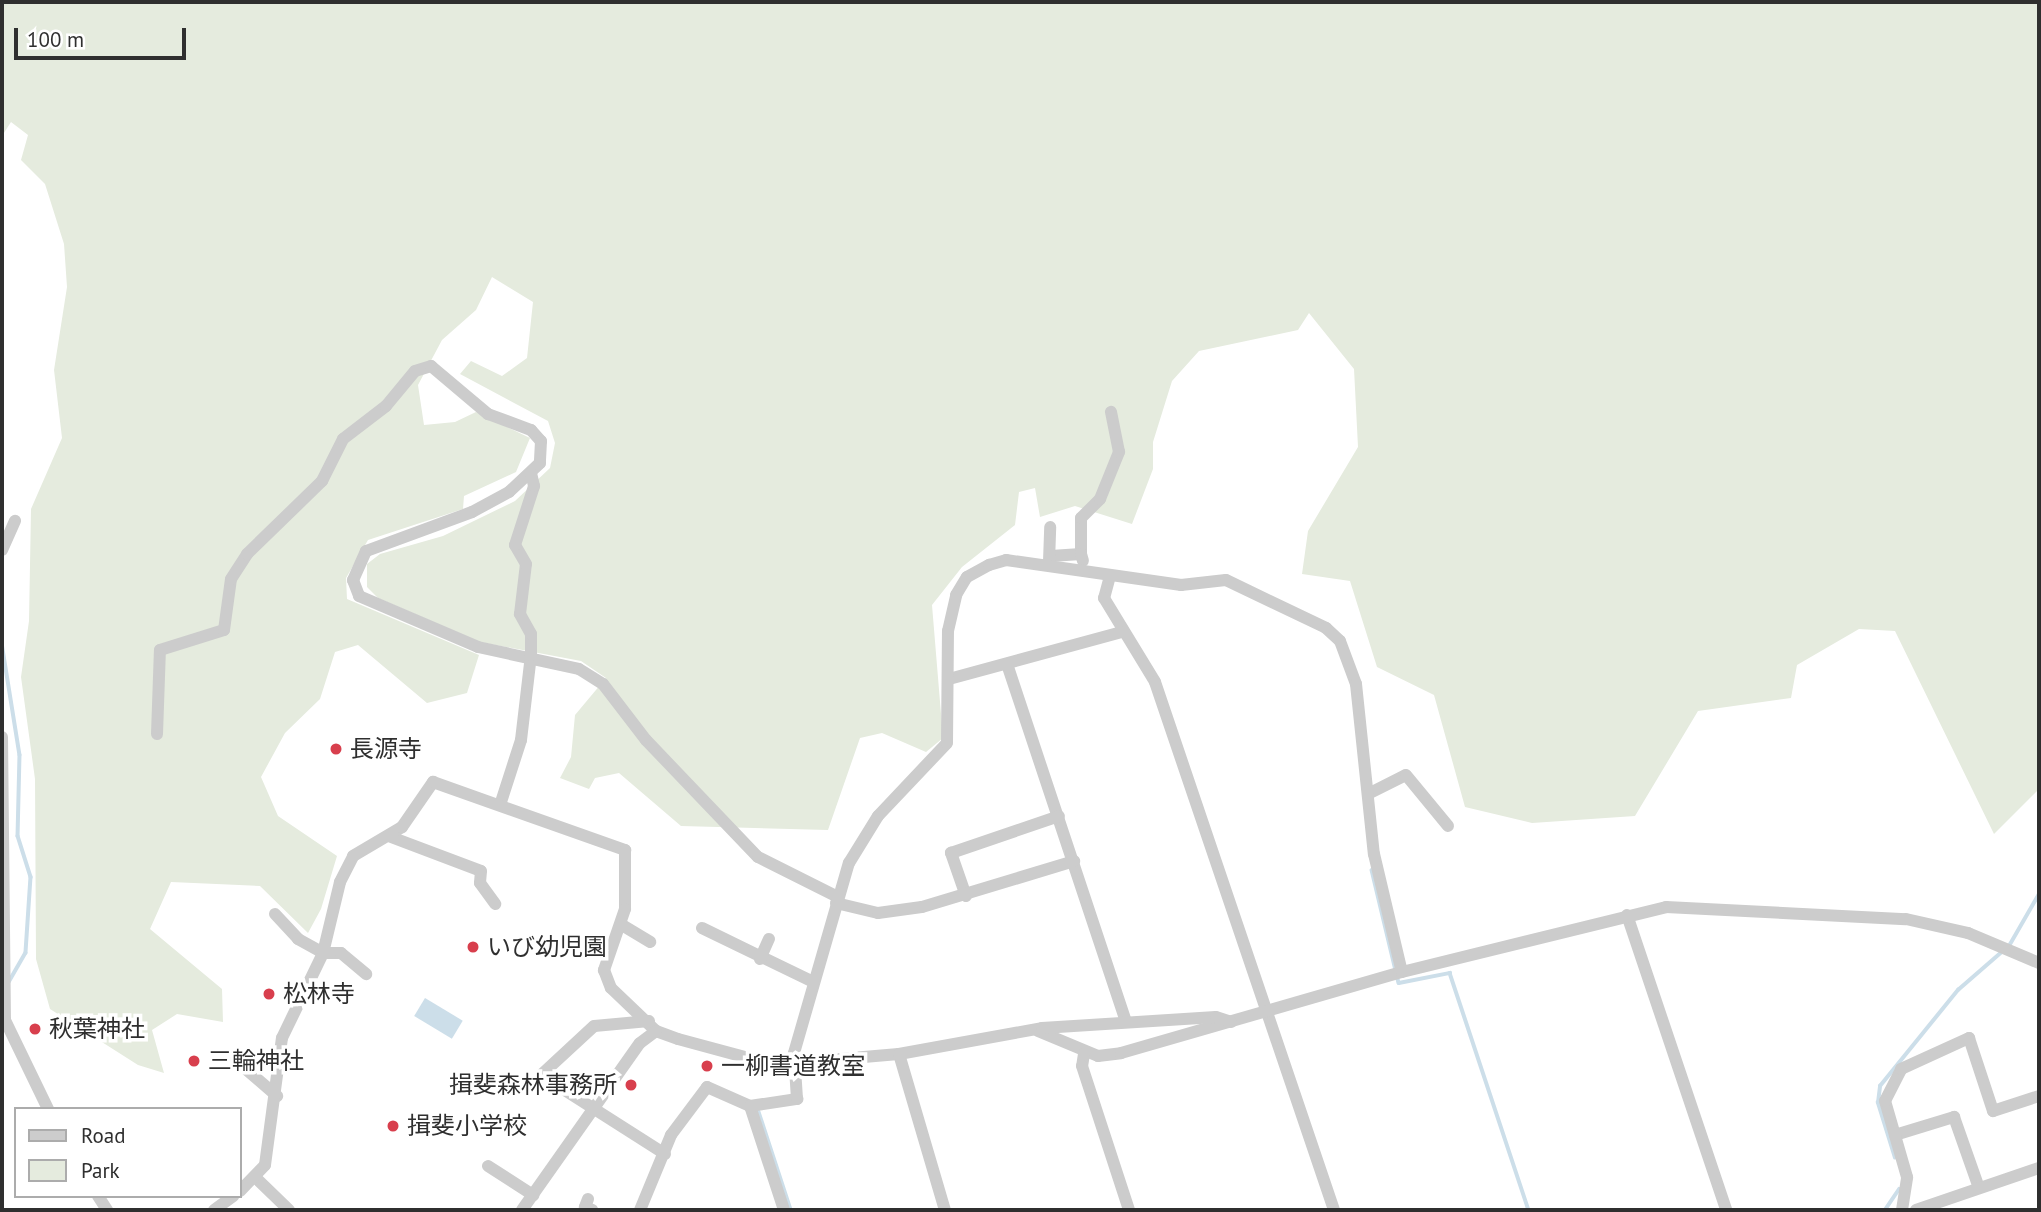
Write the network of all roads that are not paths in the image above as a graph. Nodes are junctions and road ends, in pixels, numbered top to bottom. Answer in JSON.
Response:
{"nodes":[{"id":1,"x":1111,"y":412,"type":"dead end"},
{"id":2,"x":531,"y":473,"type":"junction"},
{"id":3,"x":15,"y":521,"type":"dead end"},
{"id":4,"x":1050,"y":527,"type":"dead end"},
{"id":5,"x":2,"y":550,"type":"edge"},
{"id":6,"x":1081,"y":554,"type":"junction"},
{"id":7,"x":1049,"y":561,"type":"junction"},
{"id":8,"x":1082,"y":570,"type":"junction"},
{"id":9,"x":1110,"y":576,"type":"junction"},
{"id":10,"x":1122,"y":632,"type":"junction"},
{"id":11,"x":529,"y":660,"type":"junction"},
{"id":12,"x":1008,"y":667,"type":"junction"},
{"id":13,"x":949,"y":679,"type":"junction"},
{"id":14,"x":156,"y":734,"type":"dead end"},
{"id":15,"x":2,"y":737,"type":"edge"},
{"id":16,"x":1368,"y":794,"type":"junction"},
{"id":17,"x":501,"y":802,"type":"junction"},
{"id":18,"x":1059,"y":816,"type":"junction"},
{"id":19,"x":1448,"y":826,"type":"dead end"},
{"id":20,"x":391,"y":836,"type":"junction"},
{"id":21,"x":1074,"y":861,"type":"junction"},
{"id":22,"x":966,"y":896,"type":"junction"},
{"id":23,"x":836,"y":900,"type":"junction"},
{"id":24,"x":495,"y":904,"type":"dead end"},
{"id":25,"x":275,"y":914,"type":"dead end"},
{"id":26,"x":1627,"y":915,"type":"junction"},
{"id":27,"x":622,"y":925,"type":"junction"},
{"id":28,"x":702,"y":928,"type":"dead end"},
{"id":29,"x":769,"y":939,"type":"dead end"},
{"id":30,"x":650,"y":942,"type":"dead end"},
{"id":31,"x":323,"y":953,"type":"junction"},
{"id":32,"x":760,"y":959,"type":"junction"},
{"id":33,"x":2039,"y":963,"type":"edge"},
{"id":34,"x":1402,"y":972,"type":"junction"},
{"id":35,"x":366,"y":974,"type":"dead end"},
{"id":36,"x":813,"y":982,"type":"junction"},
{"id":37,"x":1267,"y":1009,"type":"junction"},
{"id":38,"x":3,"y":1020,"type":"edge"},
{"id":39,"x":1126,"y":1022,"type":"junction"},
{"id":40,"x":1231,"y":1022,"type":"junction"},
{"id":41,"x":652,"y":1026,"type":"junction"},
{"id":42,"x":1038,"y":1031,"type":"junction"},
{"id":43,"x":899,"y":1054,"type":"junction"},
{"id":44,"x":1084,"y":1054,"type":"dead end"},
{"id":45,"x":234,"y":1059,"type":"dead end"},
{"id":46,"x":794,"y":1063,"type":"junction"},
{"id":47,"x":277,"y":1096,"type":"junction"},
{"id":48,"x":2039,"y":1096,"type":"edge"},
{"id":49,"x":750,"y":1106,"type":"junction"},
{"id":50,"x":47,"y":1107,"type":"edge"},
{"id":51,"x":594,"y":1110,"type":"junction"},
{"id":52,"x":1895,"y":1135,"type":"junction"},
{"id":53,"x":665,"y":1154,"type":"junction"},
{"id":54,"x":488,"y":1166,"type":"dead end"},
{"id":55,"x":2039,"y":1168,"type":"edge"},
{"id":56,"x":256,"y":1178,"type":"junction"},
{"id":57,"x":1979,"y":1188,"type":"junction"},
{"id":58,"x":242,"y":1189,"type":"edge"},
{"id":59,"x":533,"y":1195,"type":"junction"},
{"id":60,"x":230,"y":1198,"type":"edge"},
{"id":61,"x":214,"y":1210,"type":"edge"},
{"id":62,"x":289,"y":1210,"type":"edge"},
{"id":63,"x":522,"y":1210,"type":"edge"},
{"id":64,"x":640,"y":1210,"type":"edge"},
{"id":65,"x":784,"y":1210,"type":"edge"},
{"id":66,"x":945,"y":1210,"type":"edge"},
{"id":67,"x":1129,"y":1210,"type":"edge"},
{"id":68,"x":1334,"y":1210,"type":"edge"},
{"id":69,"x":1726,"y":1210,"type":"edge"},
{"id":70,"x":1902,"y":1210,"type":"edge"},
{"id":71,"x":1916,"y":1210,"type":"edge"}],
"edges":[{"from":1,"to":6,"type":"street"},
{"from":2,"to":11,"type":"street"},
{"from":2,"to":11,"type":"street"},
{"from":2,"to":14,"type":"street"},
{"from":3,"to":5,"type":"street"},
{"from":4,"to":7,"type":"street"},
{"from":6,"to":7,"type":"street"},
{"from":6,"to":8,"type":"street"},
{"from":7,"to":8,"type":"street"},
{"from":7,"to":13,"type":"street"},
{"from":8,"to":9,"type":"street"},
{"from":9,"to":10,"type":"street"},
{"from":9,"to":16,"type":"street"},
{"from":10,"to":12,"type":"street"},
{"from":10,"to":37,"type":"street"},
{"from":11,"to":17,"type":"street"},
{"from":11,"to":23,"type":"street"},
{"from":12,"to":13,"type":"street"},
{"from":12,"to":18,"type":"street"},
{"from":13,"to":23,"type":"street"},
{"from":15,"to":38,"type":"street"},
{"from":16,"to":19,"type":"street"},
{"from":16,"to":34,"type":"street"},
{"from":17,"to":20,"type":"street"},
{"from":17,"to":27,"type":"street"},
{"from":18,"to":21,"type":"street"},
{"from":18,"to":22,"type":"street"},
{"from":20,"to":24,"type":"street"},
{"from":20,"to":31,"type":"street"},
{"from":21,"to":22,"type":"street"},
{"from":21,"to":39,"type":"street"},
{"from":22,"to":23,"type":"street"},
{"from":23,"to":36,"type":"street"},
{"from":25,"to":31,"type":"street"},
{"from":26,"to":33,"type":"street"},
{"from":26,"to":34,"type":"street"},
{"from":26,"to":69,"type":"street"},
{"from":27,"to":30,"type":"street"},
{"from":27,"to":41,"type":"street"},
{"from":28,"to":32,"type":"street"},
{"from":29,"to":32,"type":"street"},
{"from":31,"to":35,"type":"street"},
{"from":31,"to":47,"type":"street"},
{"from":32,"to":36,"type":"street"},
{"from":34,"to":37,"type":"street"},
{"from":36,"to":46,"type":"street"},
{"from":37,"to":40,"type":"street"},
{"from":37,"to":68,"type":"street"},
{"from":38,"to":50,"type":"street"},
{"from":39,"to":40,"type":"street"},
{"from":39,"to":42,"type":"street"},
{"from":40,"to":42,"type":"street"},
{"from":41,"to":46,"type":"street"},
{"from":41,"to":51,"type":"street"},
{"from":41,"to":51,"type":"street"},
{"from":42,"to":43,"type":"street"},
{"from":43,"to":46,"type":"street"},
{"from":43,"to":66,"type":"street"},
{"from":44,"to":67,"type":"street"},
{"from":45,"to":47,"type":"street"},
{"from":46,"to":49,"type":"street"},
{"from":47,"to":56,"type":"street"},
{"from":48,"to":52,"type":"street"},
{"from":49,"to":53,"type":"street"},
{"from":49,"to":65,"type":"street"},
{"from":51,"to":53,"type":"street"},
{"from":51,"to":59,"type":"street"},
{"from":52,"to":57,"type":"street"},
{"from":52,"to":70,"type":"street"},
{"from":53,"to":64,"type":"street"},
{"from":54,"to":59,"type":"street"},
{"from":55,"to":57,"type":"street"},
{"from":56,"to":58,"type":"street"},
{"from":56,"to":62,"type":"street"},
{"from":57,"to":71,"type":"street"},
{"from":59,"to":63,"type":"street"},
{"from":60,"to":61,"type":"street"}]}
